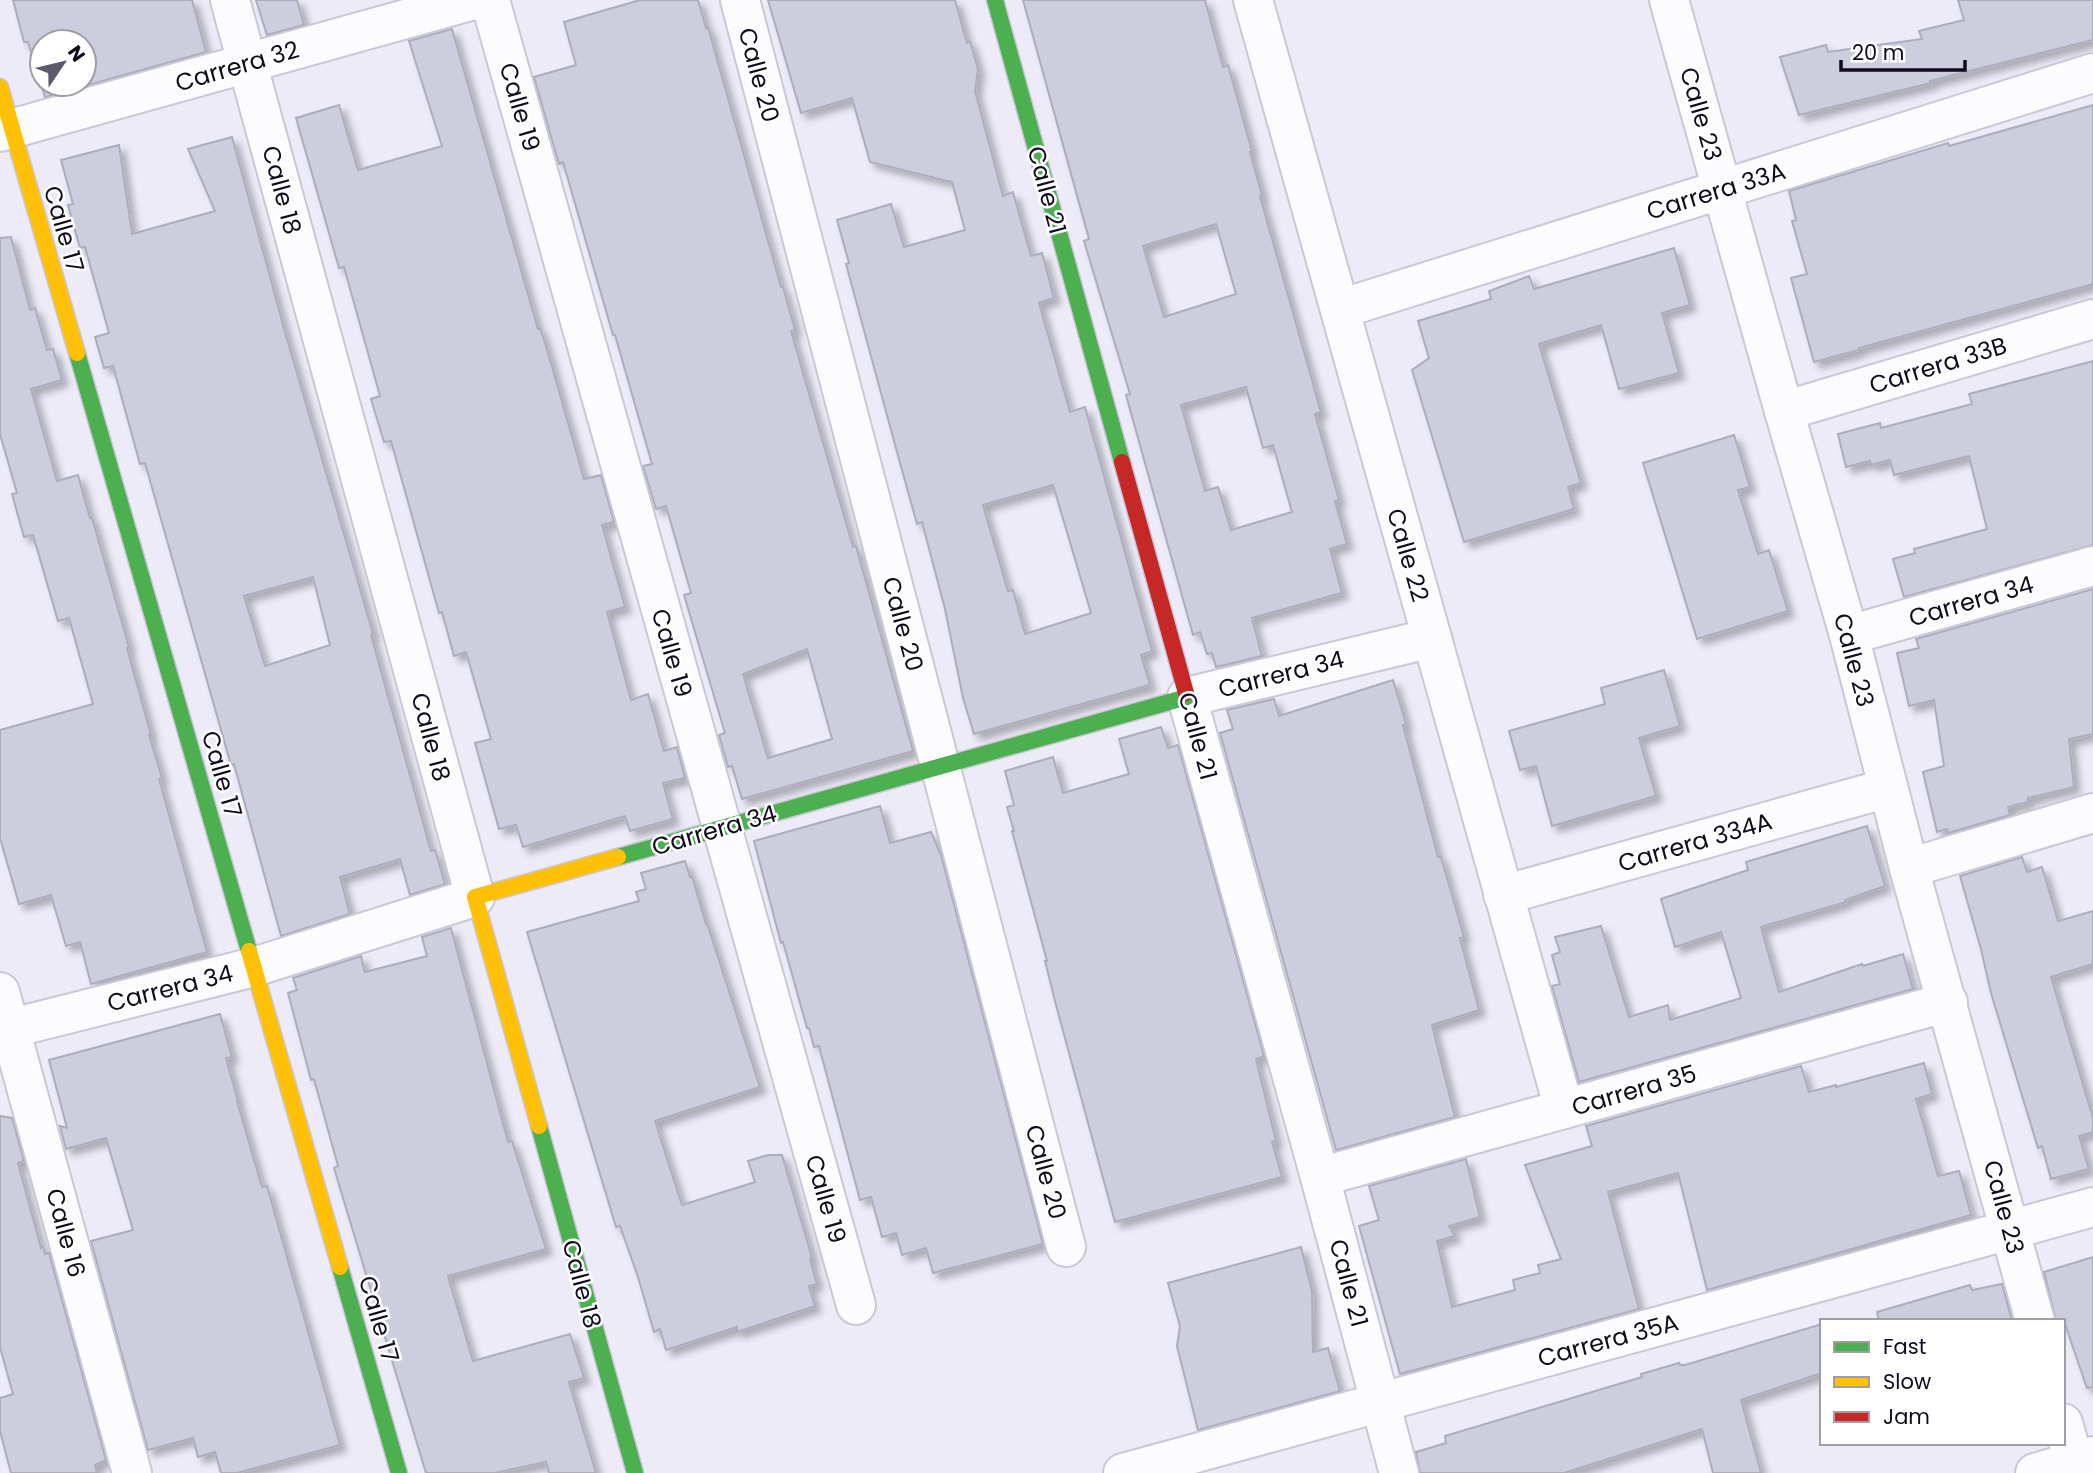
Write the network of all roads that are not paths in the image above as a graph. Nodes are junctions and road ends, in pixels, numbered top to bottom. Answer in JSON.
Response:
{"nodes":[{"id":1,"x":230,"y":0,"type":"edge"},
{"id":2,"x":474,"y":0,"type":"edge"},
{"id":3,"x":490,"y":0,"type":"edge"},
{"id":4,"x":740,"y":0,"type":"edge"},
{"id":5,"x":995,"y":0,"type":"edge"},
{"id":6,"x":1253,"y":0,"type":"edge"},
{"id":7,"x":1669,"y":0,"type":"edge"},
{"id":8,"x":247,"y":63,"type":"junction"},
{"id":9,"x":2093,"y":73,"type":"edge"},
{"id":10,"x":0,"y":88,"type":"edge"},
{"id":11,"x":5,"y":131,"type":"edge"},
{"id":12,"x":1722,"y":189,"type":"junction"},
{"id":13,"x":1340,"y":309,"type":"junction"},
{"id":14,"x":2093,"y":319,"type":"edge"},
{"id":15,"x":1784,"y":411,"type":"junction"},
{"id":16,"x":2093,"y":566,"type":"edge"},
{"id":17,"x":1849,"y":635,"type":"junction"},
{"id":18,"x":1432,"y":638,"type":"junction"},
{"id":19,"x":1187,"y":697,"type":"junction"},
{"id":20,"x":940,"y":766,"type":"junction"},
{"id":21,"x":1888,"y":788,"type":"junction"},
{"id":22,"x":2093,"y":813,"type":"edge"},
{"id":23,"x":721,"y":828,"type":"junction"},
{"id":24,"x":1909,"y":868,"type":"junction"},
{"id":25,"x":1503,"y":895,"type":"junction"},
{"id":26,"x":475,"y":897,"type":"junction"},
{"id":27,"x":254,"y":967,"type":"junction"},
{"id":28,"x":1948,"y":1002,"type":"junction"},
{"id":29,"x":3,"y":1017,"type":"edge"},
{"id":30,"x":1564,"y":1109,"type":"junction"},
{"id":31,"x":1320,"y":1177,"type":"junction"},
{"id":32,"x":2093,"y":1207,"type":"edge"},
{"id":33,"x":2010,"y":1231,"type":"junction"},
{"id":34,"x":1066,"y":1247,"type":"dead end"},
{"id":35,"x":856,"y":1305,"type":"dead end"},
{"id":36,"x":2034,"y":1319,"type":"edge"},
{"id":37,"x":1381,"y":1402,"type":"junction"},
{"id":38,"x":2065,"y":1428,"type":"edge"},
{"id":39,"x":2081,"y":1464,"type":"edge"},
{"id":40,"x":132,"y":1473,"type":"edge"},
{"id":41,"x":399,"y":1473,"type":"edge"},
{"id":42,"x":635,"y":1473,"type":"edge"},
{"id":43,"x":1123,"y":1473,"type":"edge"},
{"id":44,"x":1399,"y":1473,"type":"edge"},
{"id":45,"x":2035,"y":1473,"type":"edge"}],
"edges":[{"from":1,"to":8,"type":"street","name":"Calle 18"},
{"from":2,"to":8,"type":"street","name":"Carrera 32"},
{"from":3,"to":23,"type":"street","name":"Calle 19"},
{"from":4,"to":20,"type":"street","name":"Calle 20"},
{"from":5,"to":19,"type":"street","name":"Calle 21"},
{"from":6,"to":13,"type":"street","name":"Calle 22"},
{"from":7,"to":12,"type":"street","name":"Calle 23"},
{"from":8,"to":11,"type":"street","name":"Carrera 32"},
{"from":8,"to":26,"type":"street","name":"Calle 18"},
{"from":9,"to":12,"type":"street","name":"Carrera 33A"},
{"from":10,"to":11,"type":"street","name":"Calle 17"},
{"from":11,"to":27,"type":"street","name":"Calle 17"},
{"from":12,"to":13,"type":"street","name":"Carrera 33A"},
{"from":12,"to":15,"type":"street","name":"Calle 23"},
{"from":13,"to":18,"type":"street","name":"Calle 22"},
{"from":14,"to":15,"type":"street","name":"Carrera 33B"},
{"from":15,"to":17,"type":"street","name":"Calle 23"},
{"from":16,"to":17,"type":"street","name":"Carrera 34"},
{"from":17,"to":21,"type":"street","name":"Calle 23"},
{"from":18,"to":19,"type":"street","name":"Carrera 34"},
{"from":18,"to":25,"type":"street","name":"Calle 22"},
{"from":19,"to":20,"type":"street","name":"Carrera 34"},
{"from":19,"to":31,"type":"street","name":"Calle 21"},
{"from":20,"to":23,"type":"street","name":"Carrera 34"},
{"from":20,"to":34,"type":"street","name":"Calle 20"},
{"from":21,"to":24,"type":"street","name":"Calle 23"},
{"from":21,"to":25,"type":"street","name":"Carrera 334A"},
{"from":22,"to":24,"type":"street"},
{"from":23,"to":26,"type":"street","name":"Carrera 34"},
{"from":23,"to":35,"type":"street","name":"Calle 19"},
{"from":24,"to":28,"type":"street","name":"Calle 23"},
{"from":25,"to":30,"type":"street","name":"Calle 22"},
{"from":26,"to":27,"type":"street","name":"Carrera 34"},
{"from":26,"to":42,"type":"street","name":"Calle 18"},
{"from":27,"to":29,"type":"street","name":"Carrera 34"},
{"from":27,"to":41,"type":"street","name":"Calle 17"},
{"from":28,"to":30,"type":"street","name":"Carrera 35"},
{"from":28,"to":33,"type":"street","name":"Calle 23"},
{"from":29,"to":40,"type":"street","name":"Calle 16"},
{"from":30,"to":31,"type":"street","name":"Carrera 35"},
{"from":31,"to":37,"type":"street","name":"Calle 21"},
{"from":32,"to":33,"type":"street","name":"Carrera 35A"},
{"from":33,"to":36,"type":"street","name":"Calle 23"},
{"from":33,"to":37,"type":"street","name":"Carrera 35A"},
{"from":37,"to":43,"type":"street","name":"Carrera 35A"},
{"from":37,"to":44,"type":"street","name":"Calle 21"},
{"from":38,"to":39,"type":"street"},
{"from":39,"to":45,"type":"street"}]}
